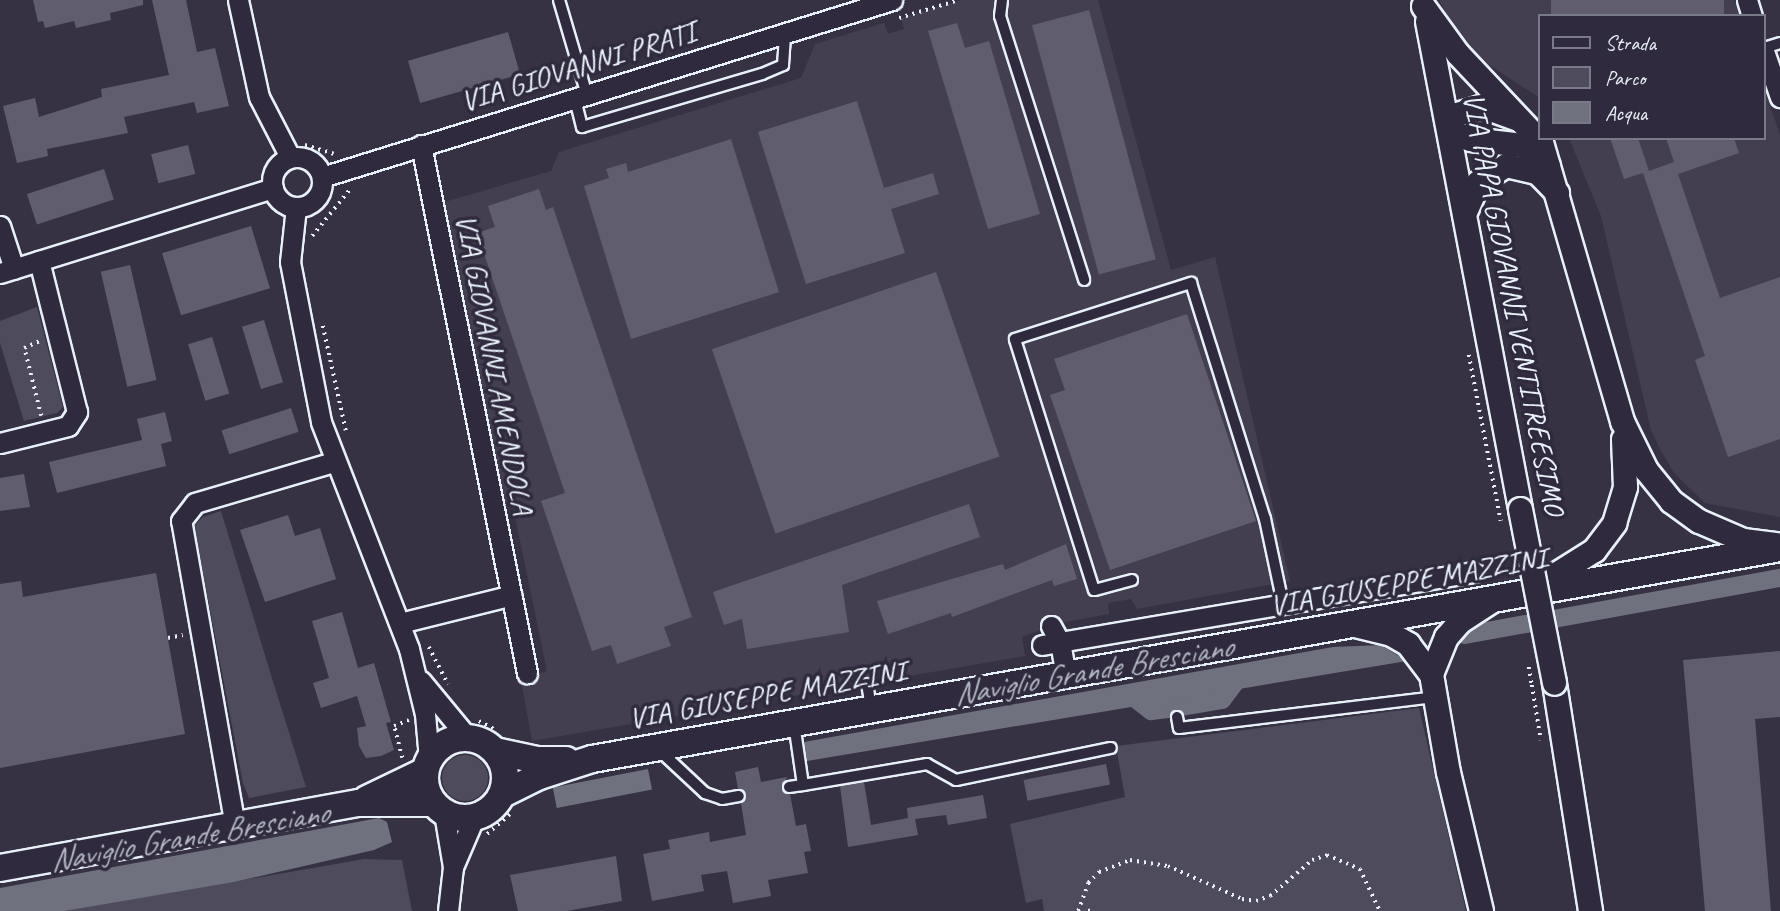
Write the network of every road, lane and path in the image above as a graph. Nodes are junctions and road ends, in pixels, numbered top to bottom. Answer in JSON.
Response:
{"nodes":[{"id":1,"x":238,"y":0,"type":"edge"},
{"id":2,"x":559,"y":0,"type":"edge"},
{"id":3,"x":892,"y":0,"type":"edge"},
{"id":4,"x":1002,"y":0,"type":"edge"},
{"id":5,"x":1422,"y":3,"type":"edge"},
{"id":6,"x":785,"y":33,"type":"junction"},
{"id":7,"x":1766,"y":56,"type":"edge"},
{"id":8,"x":581,"y":97,"type":"junction"},
{"id":9,"x":1780,"y":97,"type":"edge"},
{"id":10,"x":1524,"y":122,"type":"junction"},
{"id":11,"x":1448,"y":123,"type":"junction"},
{"id":12,"x":1538,"y":138,"type":"edge"},
{"id":13,"x":1539,"y":140,"type":"edge"},
{"id":14,"x":421,"y":145,"type":"junction"},
{"id":15,"x":293,"y":148,"type":"junction"},
{"id":16,"x":346,"y":152,"type":"dead end"},
{"id":17,"x":1551,"y":170,"type":"junction"},
{"id":18,"x":322,"y":177,"type":"junction"},
{"id":19,"x":356,"y":184,"type":"dead end"},
{"id":20,"x":273,"y":188,"type":"junction"},
{"id":21,"x":1559,"y":195,"type":"junction"},
{"id":22,"x":296,"y":207,"type":"junction"},
{"id":23,"x":1464,"y":214,"type":"junction"},
{"id":24,"x":0,"y":226,"type":"edge"},
{"id":25,"x":310,"y":249,"type":"dead end"},
{"id":26,"x":39,"y":261,"type":"junction"},
{"id":27,"x":7,"y":271,"type":"edge"},
{"id":28,"x":1084,"y":280,"type":"dead end"},
{"id":29,"x":321,"y":320,"type":"dead end"},
{"id":30,"x":45,"y":338,"type":"dead end"},
{"id":31,"x":41,"y":418,"type":"dead end"},
{"id":32,"x":1622,"y":421,"type":"junction"},
{"id":33,"x":347,"y":436,"type":"dead end"},
{"id":34,"x":0,"y":443,"type":"edge"},
{"id":35,"x":333,"y":462,"type":"junction"},
{"id":36,"x":1780,"y":546,"type":"edge"},
{"id":37,"x":1474,"y":572,"type":"dead end"},
{"id":38,"x":1132,"y":580,"type":"dead end"},
{"id":39,"x":1522,"y":594,"type":"junction"},
{"id":40,"x":512,"y":595,"type":"junction"},
{"id":41,"x":1496,"y":599,"type":"junction"},
{"id":42,"x":1283,"y":604,"type":"junction"},
{"id":43,"x":408,"y":621,"type":"junction"},
{"id":44,"x":1352,"y":625,"type":"junction"},
{"id":45,"x":1150,"y":627,"type":"junction"},
{"id":46,"x":175,"y":636,"type":"dead end"},
{"id":47,"x":168,"y":638,"type":"dead end"},
{"id":48,"x":1156,"y":659,"type":"junction"},
{"id":49,"x":527,"y":673,"type":"dead end"},
{"id":50,"x":1066,"y":675,"type":"junction"},
{"id":51,"x":418,"y":677,"type":"junction"},
{"id":52,"x":1433,"y":686,"type":"junction"},
{"id":53,"x":452,"y":692,"type":"dead end"},
{"id":54,"x":419,"y":716,"type":"dead end"},
{"id":55,"x":1177,"y":717,"type":"dead end"},
{"id":56,"x":793,"y":723,"type":"junction"},
{"id":57,"x":471,"y":728,"type":"junction"},
{"id":58,"x":499,"y":743,"type":"junction"},
{"id":59,"x":657,"y":748,"type":"junction"},
{"id":60,"x":1111,"y":748,"type":"dead end"},
{"id":61,"x":592,"y":759,"type":"junction"},
{"id":62,"x":419,"y":765,"type":"junction"},
{"id":63,"x":803,"y":785,"type":"junction"},
{"id":64,"x":789,"y":787,"type":"dead end"},
{"id":65,"x":740,"y":796,"type":"dead end"},
{"id":66,"x":508,"y":801,"type":"junction"},
{"id":67,"x":359,"y":803,"type":"junction"},
{"id":68,"x":438,"y":808,"type":"junction"},
{"id":69,"x":235,"y":826,"type":"junction"},
{"id":70,"x":479,"y":827,"type":"junction"},
{"id":71,"x":453,"y":867,"type":"junction"},
{"id":72,"x":0,"y":868,"type":"edge"},
{"id":73,"x":448,"y":911,"type":"edge"},
{"id":74,"x":1077,"y":911,"type":"edge"},
{"id":75,"x":1380,"y":911,"type":"edge"},
{"id":76,"x":1481,"y":911,"type":"edge"},
{"id":77,"x":1590,"y":911,"type":"edge"}],
"edges":[{"from":1,"to":15,"type":"street"},
{"from":2,"to":8,"type":"lane"},
{"from":3,"to":6,"type":"street","name":"VIA GIOVANNI PRATI"},
{"from":4,"to":28,"type":"lane"},
{"from":5,"to":10,"type":"street"},
{"from":5,"to":11,"type":"street","name":"VIA PAPA GIOVANNI VENTITREESIMO"},
{"from":6,"to":8,"type":"street","name":"VIA GIOVANNI PRATI"},
{"from":6,"to":8,"type":"lane"},
{"from":7,"to":9,"type":"street"},
{"from":8,"to":14,"type":"street","name":"VIA GIOVANNI PRATI"},
{"from":10,"to":11,"type":"street"},
{"from":10,"to":12,"type":"street"},
{"from":11,"to":17,"type":"street"},
{"from":11,"to":23,"type":"street","name":"VIA PAPA GIOVANNI VENTITREESIMO"},
{"from":13,"to":17,"type":"street"},
{"from":14,"to":18,"type":"street","name":"VIA GIOVANNI PRATI"},
{"from":14,"to":40,"type":"street","name":"VIA GIOVANNI AMENDOLA"},
{"from":15,"to":16,"type":"path"},
{"from":15,"to":18,"type":"street"},
{"from":15,"to":20,"type":"street"},
{"from":17,"to":21,"type":"street"},
{"from":18,"to":22,"type":"street"},
{"from":19,"to":25,"type":"path"},
{"from":20,"to":22,"type":"street"},
{"from":20,"to":26,"type":"street"},
{"from":21,"to":23,"type":"street"},
{"from":21,"to":32,"type":"street"},
{"from":22,"to":35,"type":"street"},
{"from":23,"to":77,"type":"street","name":"VIA PAPA GIOVANNI VENTITREESIMO","bridge":true},
{"from":24,"to":27,"type":"street"},
{"from":26,"to":27,"type":"street"},
{"from":26,"to":34,"type":"street"},
{"from":29,"to":33,"type":"path"},
{"from":30,"to":31,"type":"path"},
{"from":32,"to":36,"type":"street"},
{"from":32,"to":39,"type":"street"},
{"from":35,"to":43,"type":"street"},
{"from":35,"to":69,"type":"street"},
{"from":36,"to":39,"type":"main road","name":"VIA GIUSEPPE MAZZINI"},
{"from":37,"to":42,"type":"street"},
{"from":38,"to":42,"type":"lane"},
{"from":39,"to":41,"type":"main road","name":"VIA GIUSEPPE MAZZINI"},
{"from":40,"to":43,"type":"street"},
{"from":40,"to":49,"type":"street","name":"VIA GIOVANNI AMENDOLA"},
{"from":41,"to":44,"type":"main road","name":"VIA GIUSEPPE MAZZINI"},
{"from":41,"to":52,"type":"street"},
{"from":42,"to":45,"type":"street"},
{"from":43,"to":51,"type":"street"},
{"from":43,"to":53,"type":"path"},
{"from":44,"to":48,"type":"main road","name":"VIA GIUSEPPE MAZZINI"},
{"from":44,"to":52,"type":"street"},
{"from":45,"to":48,"type":"street"},
{"from":45,"to":50,"type":"street"},
{"from":46,"to":47,"type":"path"},
{"from":48,"to":50,"type":"main road","name":"VIA GIUSEPPE MAZZINI"},
{"from":50,"to":56,"type":"main road","name":"VIA GIUSEPPE MAZZINI"},
{"from":51,"to":57,"type":"street"},
{"from":51,"to":62,"type":"street"},
{"from":52,"to":55,"type":"lane"},
{"from":52,"to":76,"type":"street"},
{"from":54,"to":62,"type":"path"},
{"from":56,"to":59,"type":"main road","name":"VIA GIUSEPPE MAZZINI"},
{"from":56,"to":63,"type":"lane"},
{"from":57,"to":58,"type":"main road","name":"VIA GIUSEPPE MAZZINI"},
{"from":57,"to":58,"type":"path"},
{"from":57,"to":62,"type":"main road"},
{"from":58,"to":61,"type":"main road","name":"VIA GIUSEPPE MAZZINI"},
{"from":58,"to":66,"type":"main road"},
{"from":59,"to":61,"type":"main road","name":"VIA GIUSEPPE MAZZINI"},
{"from":59,"to":65,"type":"lane"},
{"from":60,"to":63,"type":"lane"},
{"from":61,"to":66,"type":"main road","name":"VIA GIUSEPPE MAZZINI"},
{"from":62,"to":67,"type":"main road"},
{"from":62,"to":68,"type":"main road"},
{"from":63,"to":64,"type":"lane"},
{"from":66,"to":70,"type":"path"},
{"from":66,"to":70,"type":"main road","name":"VIA GIUSEPPE MAZZINI"},
{"from":67,"to":68,"type":"main road"},
{"from":67,"to":69,"type":"main road"},
{"from":68,"to":70,"type":"main road"},
{"from":68,"to":71,"type":"street"},
{"from":69,"to":72,"type":"main road"},
{"from":70,"to":71,"type":"street"},
{"from":71,"to":73,"type":"street"},
{"from":74,"to":75,"type":"path"}]}
